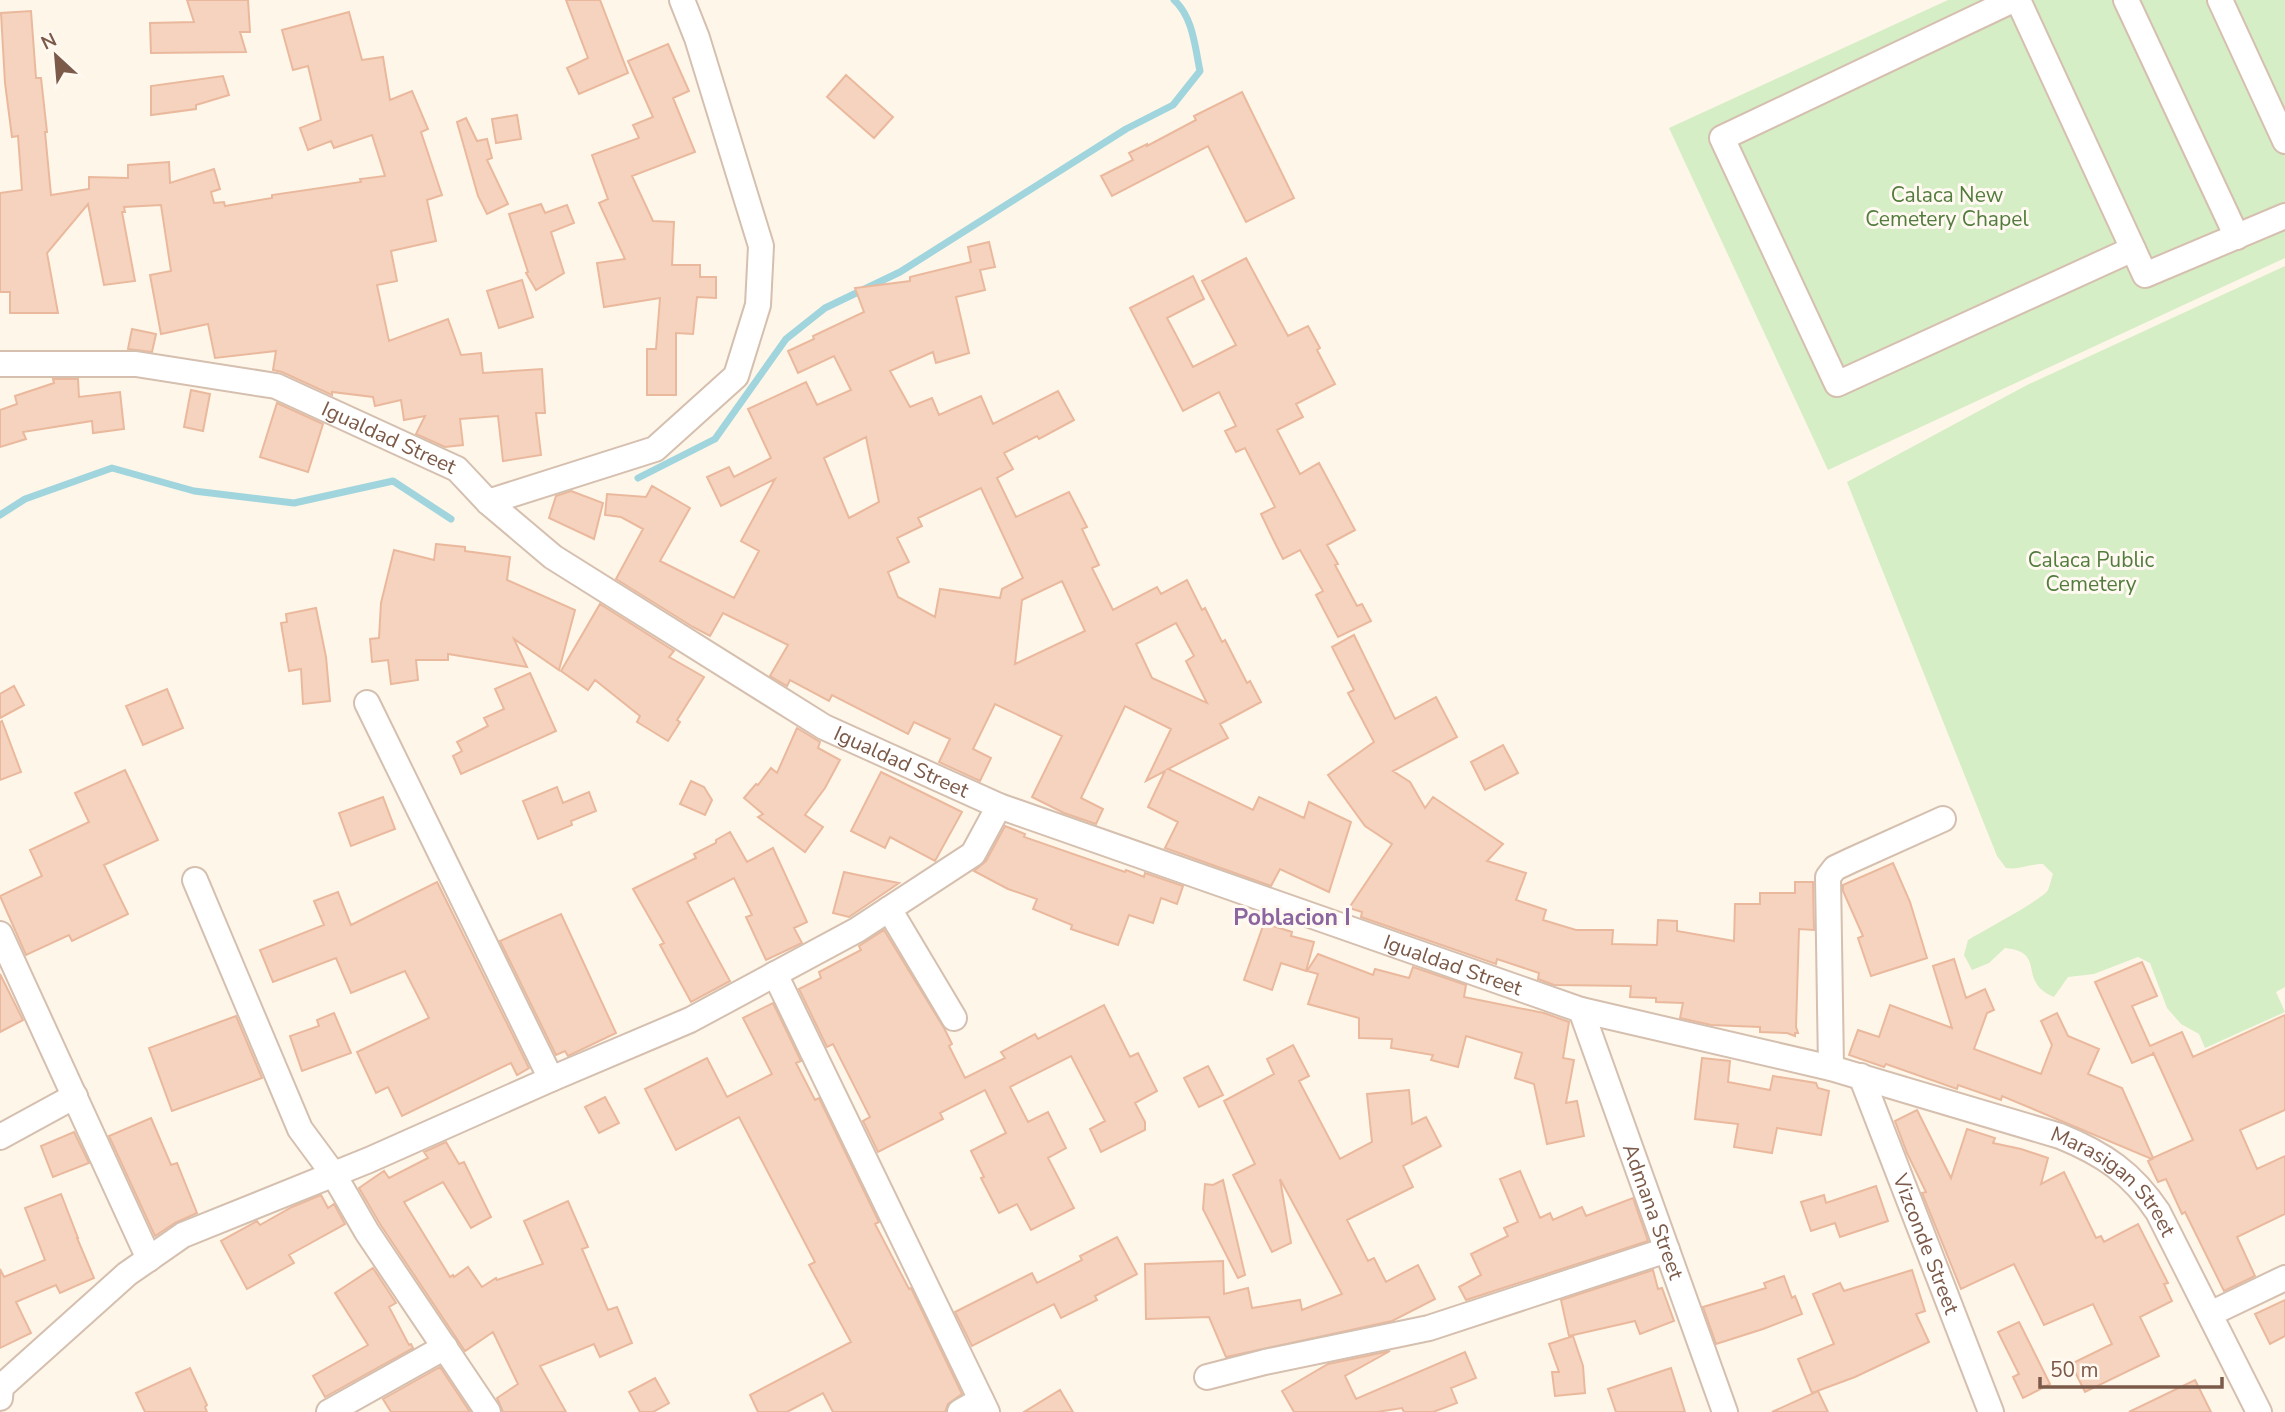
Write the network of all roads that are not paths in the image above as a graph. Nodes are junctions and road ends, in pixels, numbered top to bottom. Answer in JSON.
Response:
{"nodes":[{"id":1,"x":682,"y":0,"type":"edge"},
{"id":2,"x":2016,"y":0,"type":"edge"},
{"id":3,"x":2126,"y":0,"type":"edge"},
{"id":4,"x":2220,"y":0,"type":"edge"},
{"id":5,"x":2285,"y":141,"type":"edge"},
{"id":6,"x":2285,"y":216,"type":"edge"},
{"id":7,"x":2236,"y":237,"type":"junction"},
{"id":8,"x":2133,"y":249,"type":"junction"},
{"id":9,"x":0,"y":364,"type":"edge"},
{"id":10,"x":488,"y":502,"type":"junction"},
{"id":11,"x":366,"y":703,"type":"dead end"},
{"id":12,"x":999,"y":806,"type":"junction"},
{"id":13,"x":1943,"y":819,"type":"dead end"},
{"id":14,"x":195,"y":880,"type":"dead end"},
{"id":15,"x":889,"y":909,"type":"junction"},
{"id":16,"x":0,"y":934,"type":"edge"},
{"id":17,"x":775,"y":974,"type":"junction"},
{"id":18,"x":1581,"y":1010,"type":"junction"},
{"id":19,"x":954,"y":1018,"type":"dead end"},
{"id":20,"x":1831,"y":1068,"type":"junction"},
{"id":21,"x":1861,"y":1076,"type":"junction"},
{"id":22,"x":551,"y":1079,"type":"junction"},
{"id":23,"x":75,"y":1096,"type":"junction"},
{"id":24,"x":0,"y":1137,"type":"edge"},
{"id":25,"x":334,"y":1175,"type":"junction"},
{"id":26,"x":1667,"y":1250,"type":"junction"},
{"id":27,"x":149,"y":1259,"type":"junction"},
{"id":28,"x":2285,"y":1278,"type":"edge"},
{"id":29,"x":2210,"y":1314,"type":"junction"},
{"id":30,"x":445,"y":1347,"type":"junction"},
{"id":31,"x":1207,"y":1377,"type":"dead end"},
{"id":32,"x":0,"y":1398,"type":"edge"},
{"id":33,"x":976,"y":1408,"type":"edge"},
{"id":34,"x":329,"y":1412,"type":"edge"},
{"id":35,"x":488,"y":1412,"type":"edge"},
{"id":36,"x":1725,"y":1412,"type":"edge"},
{"id":37,"x":1992,"y":1412,"type":"edge"},
{"id":38,"x":2259,"y":1412,"type":"edge"}],
"edges":[{"from":1,"to":10,"type":"street"},
{"from":2,"to":8,"type":"street"},
{"from":2,"to":8,"type":"street"},
{"from":3,"to":7,"type":"street"},
{"from":4,"to":5,"type":"street"},
{"from":6,"to":7,"type":"street"},
{"from":7,"to":8,"type":"street"},
{"from":9,"to":10,"type":"street","name":"Igualdad Street"},
{"from":10,"to":12,"type":"street","name":"Igualdad Street"},
{"from":11,"to":22,"type":"street"},
{"from":12,"to":15,"type":"street"},
{"from":12,"to":18,"type":"street","name":"Igualdad Street"},
{"from":13,"to":20,"type":"street"},
{"from":14,"to":25,"type":"street"},
{"from":15,"to":17,"type":"street"},
{"from":15,"to":19,"type":"street"},
{"from":16,"to":23,"type":"street"},
{"from":17,"to":22,"type":"street"},
{"from":17,"to":33,"type":"street"},
{"from":18,"to":20,"type":"street","name":"Igualdad Street"},
{"from":18,"to":26,"type":"street","name":"Admana Street"},
{"from":20,"to":21,"type":"street","name":"Igualdad Street"},
{"from":21,"to":29,"type":"street","name":"Marasigan Street"},
{"from":21,"to":37,"type":"street","name":"Vizconde Street"},
{"from":22,"to":25,"type":"street"},
{"from":23,"to":24,"type":"street"},
{"from":23,"to":27,"type":"street"},
{"from":25,"to":27,"type":"street"},
{"from":25,"to":30,"type":"street"},
{"from":26,"to":31,"type":"street"},
{"from":26,"to":36,"type":"street","name":"Admana Street"},
{"from":27,"to":32,"type":"street"},
{"from":28,"to":29,"type":"street"},
{"from":29,"to":38,"type":"street","name":"Marasigan Street"},
{"from":30,"to":34,"type":"street"},
{"from":30,"to":35,"type":"street"}]}
